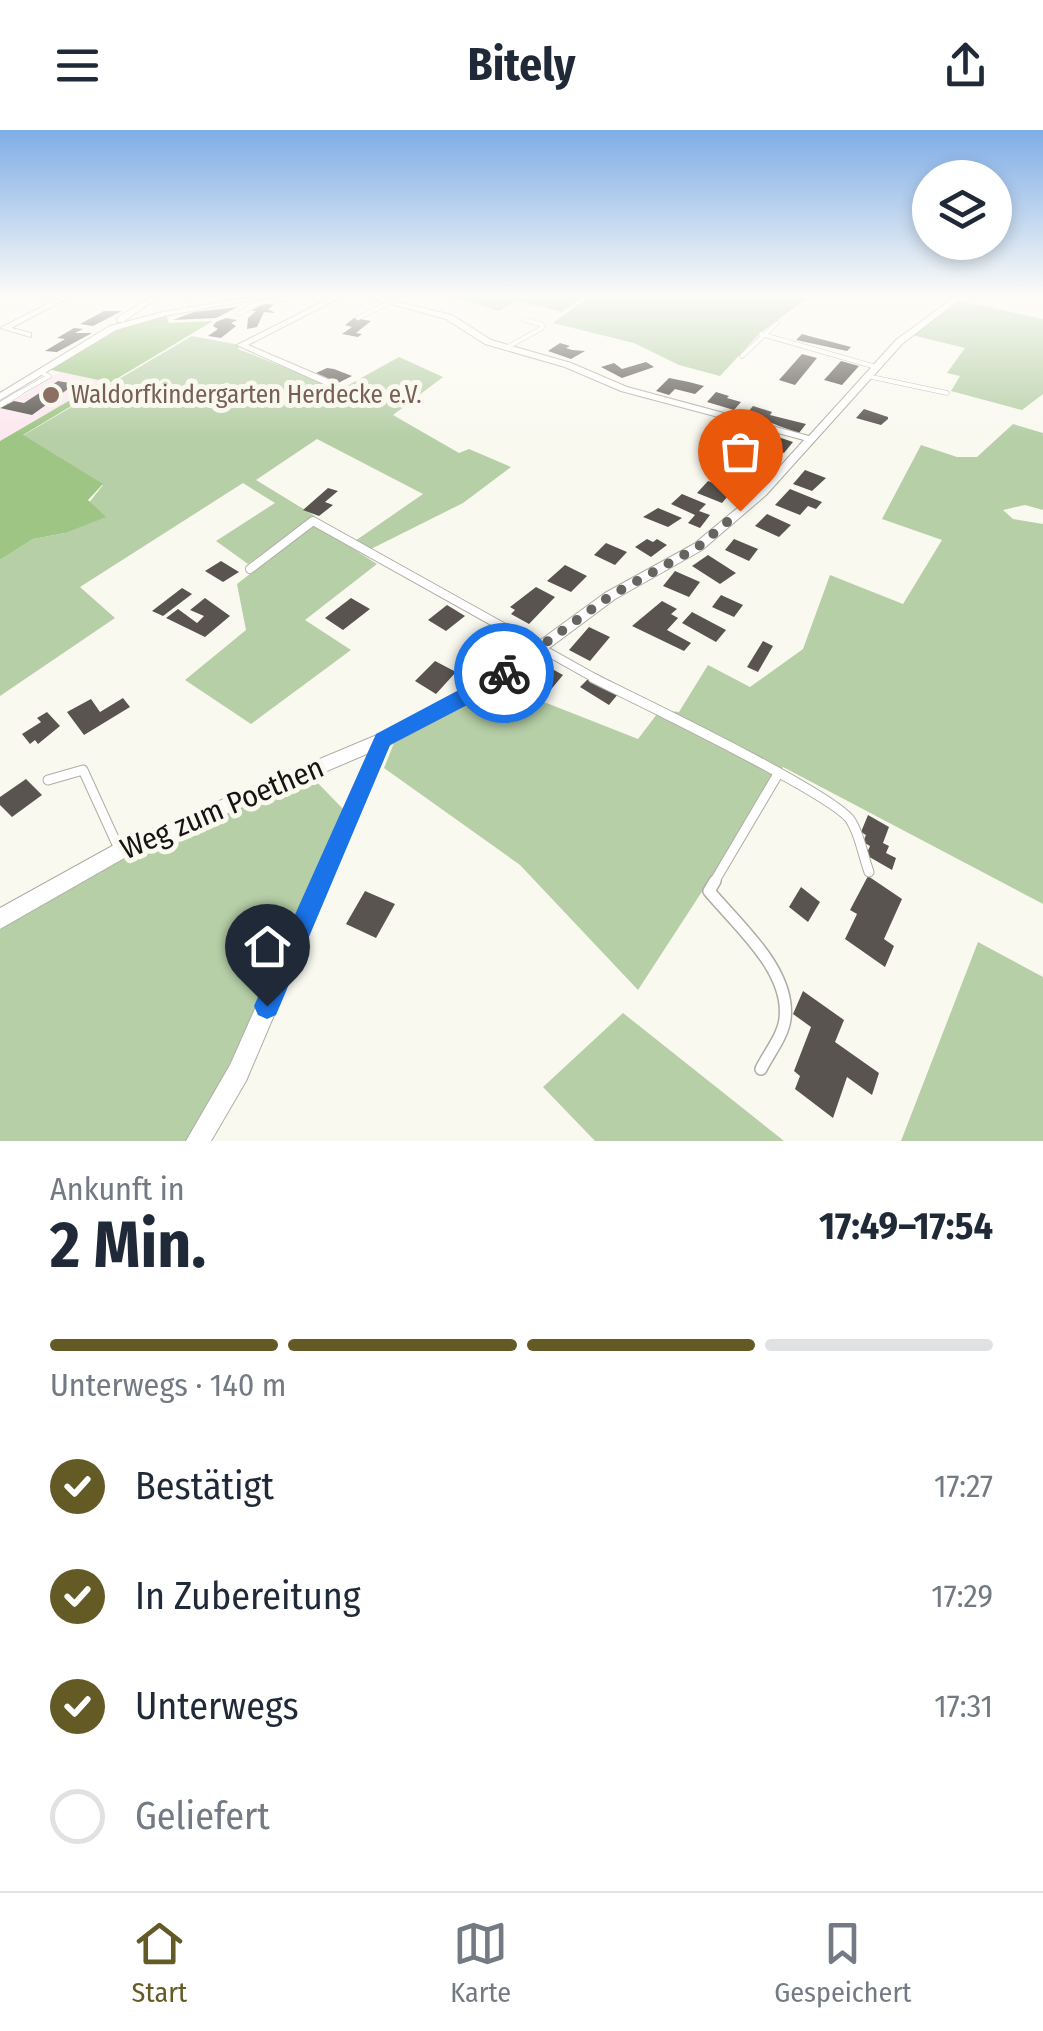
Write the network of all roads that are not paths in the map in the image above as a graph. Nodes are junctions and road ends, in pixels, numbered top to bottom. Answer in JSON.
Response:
{"nodes":[{"id":1,"x":87,"y":343,"type":"edge"},
{"id":2,"x":247,"y":343,"type":"edge"},
{"id":3,"x":492,"y":343,"type":"edge"},
{"id":4,"x":515,"y":343,"type":"edge"},
{"id":5,"x":753,"y":343,"type":"edge"},
{"id":6,"x":793,"y":343,"type":"edge"},
{"id":7,"x":901,"y":343,"type":"edge"},
{"id":8,"x":506,"y":348,"type":"junction"},
{"id":9,"x":742,"y":356,"type":"dead end"},
{"id":10,"x":876,"y":367,"type":"junction"},
{"id":11,"x":40,"y":372,"type":"junction"},
{"id":12,"x":868,"y":376,"type":"junction"},
{"id":13,"x":329,"y":383,"type":"dead end"},
{"id":14,"x":947,"y":393,"type":"dead end"},
{"id":15,"x":0,"y":397,"type":"edge"},
{"id":16,"x":0,"y":405,"type":"edge"},
{"id":17,"x":810,"y":440,"type":"junction"},
{"id":18,"x":250,"y":569,"type":"dead end"},
{"id":19,"x":536,"y":648,"type":"junction"},
{"id":20,"x":382,"y":740,"type":"junction"},
{"id":21,"x":778,"y":774,"type":"junction"},
{"id":22,"x":48,"y":780,"type":"dead end"},
{"id":23,"x":120,"y":851,"type":"junction"},
{"id":24,"x":868,"y":872,"type":"dead end"},
{"id":25,"x":0,"y":919,"type":"edge"},
{"id":26,"x":761,"y":1068,"type":"dead end"},
{"id":27,"x":198,"y":1141,"type":"edge"}],
"edges":[{"from":1,"to":11,"type":"street"},
{"from":2,"to":13,"type":"street"},
{"from":3,"to":8,"type":"street"},
{"from":4,"to":8,"type":"lane"},
{"from":5,"to":9,"type":"lane"},
{"from":6,"to":10,"type":"lane"},
{"from":7,"to":10,"type":"street","name":"Weg zum Poethen"},
{"from":8,"to":17,"type":"street"},
{"from":10,"to":12,"type":"street","name":"Weg zum Poethen"},
{"from":11,"to":15,"type":"street"},
{"from":11,"to":16,"type":"lane"},
{"from":12,"to":14,"type":"lane"},
{"from":12,"to":17,"type":"street","name":"Weg zum Poethen"},
{"from":17,"to":19,"type":"street","name":"Weg zum Poethen"},
{"from":18,"to":19,"type":"lane"},
{"from":19,"to":20,"type":"street","name":"Weg zum Poethen"},
{"from":19,"to":21,"type":"lane"},
{"from":20,"to":23,"type":"street","name":"Weg zum Poethen"},
{"from":20,"to":27,"type":"street"},
{"from":21,"to":24,"type":"lane"},
{"from":21,"to":26,"type":"lane"},
{"from":22,"to":23,"type":"lane"},
{"from":23,"to":25,"type":"street","name":"Weg zum Poethen"}]}
